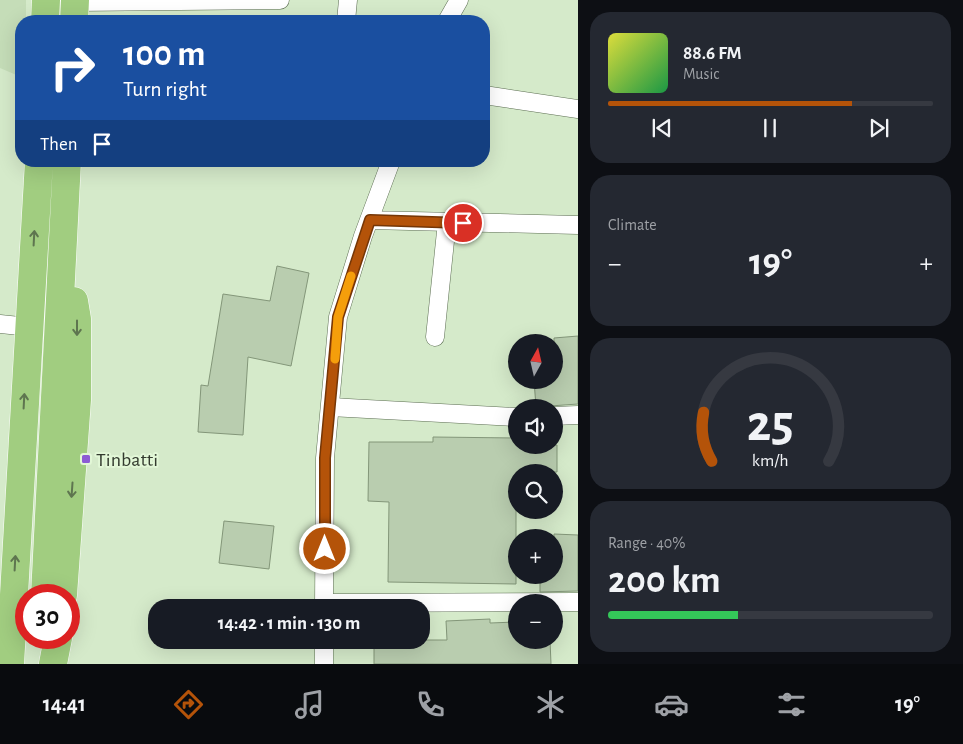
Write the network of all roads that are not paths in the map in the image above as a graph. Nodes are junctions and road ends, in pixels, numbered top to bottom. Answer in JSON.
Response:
{"nodes":[{"id":1,"x":46,"y":0,"type":"edge"},
{"id":2,"x":280,"y":0,"type":"edge"},
{"id":3,"x":348,"y":0,"type":"edge"},
{"id":4,"x":459,"y":0,"type":"edge"},
{"id":5,"x":75,"y":8,"type":"edge"},
{"id":6,"x":45,"y":15,"type":"edge"},
{"id":7,"x":347,"y":15,"type":"edge"},
{"id":8,"x":450,"y":15,"type":"edge"},
{"id":9,"x":490,"y":96,"type":"edge"},
{"id":10,"x":578,"y":110,"type":"edge"},
{"id":11,"x":39,"y":167,"type":"edge"},
{"id":12,"x":67,"y":167,"type":"edge"},
{"id":13,"x":389,"y":167,"type":"edge"},
{"id":14,"x":370,"y":220,"type":"junction"},
{"id":15,"x":447,"y":222,"type":"junction"},
{"id":16,"x":578,"y":225,"type":"edge"},
{"id":17,"x":63,"y":245,"type":"junction"},
{"id":18,"x":0,"y":324,"type":"edge"},
{"id":19,"x":29,"y":327,"type":"junction"},
{"id":20,"x":435,"y":337,"type":"dead end"},
{"id":21,"x":330,"y":407,"type":"junction"},
{"id":22,"x":578,"y":415,"type":"edge"},
{"id":23,"x":563,"y":416,"type":"edge"},
{"id":24,"x":508,"y":417,"type":"edge"},
{"id":25,"x":46,"y":584,"type":"edge"},
{"id":26,"x":65,"y":584,"type":"edge"},
{"id":27,"x":324,"y":599,"type":"edge"},
{"id":28,"x":578,"y":602,"type":"edge"},
{"id":29,"x":430,"y":604,"type":"edge"},
{"id":30,"x":42,"y":649,"type":"edge"},
{"id":31,"x":56,"y":649,"type":"edge"},
{"id":32,"x":324,"y":649,"type":"edge"},
{"id":33,"x":10,"y":664,"type":"edge"},
{"id":34,"x":41,"y":664,"type":"edge"},
{"id":35,"x":53,"y":664,"type":"edge"},
{"id":36,"x":324,"y":664,"type":"edge"}],
"edges":[{"from":1,"to":6,"type":"main road"},
{"from":2,"to":5,"type":"street"},
{"from":3,"to":7,"type":"street"},
{"from":4,"to":8,"type":"street"},
{"from":9,"to":10,"type":"street"},
{"from":19,"to":11,"type":"main road","one_way":true},
{"from":12,"to":17,"type":"main road"},
{"from":13,"to":14,"type":"street"},
{"from":14,"to":15,"type":"street"},
{"from":14,"to":21,"type":"street"},
{"from":15,"to":16,"type":"street"},
{"from":15,"to":20,"type":"street"},
{"from":17,"to":25,"type":"main road"},
{"from":17,"to":26,"type":"main road","one_way":true},
{"from":18,"to":19,"type":"street"},
{"from":33,"to":19,"type":"main road","one_way":true},
{"from":21,"to":24,"type":"street"},
{"from":21,"to":27,"type":"street"},
{"from":22,"to":23,"type":"street"},
{"from":28,"to":29,"type":"street"},
{"from":30,"to":34,"type":"main road"},
{"from":31,"to":35,"type":"main road"},
{"from":32,"to":36,"type":"street"}]}
